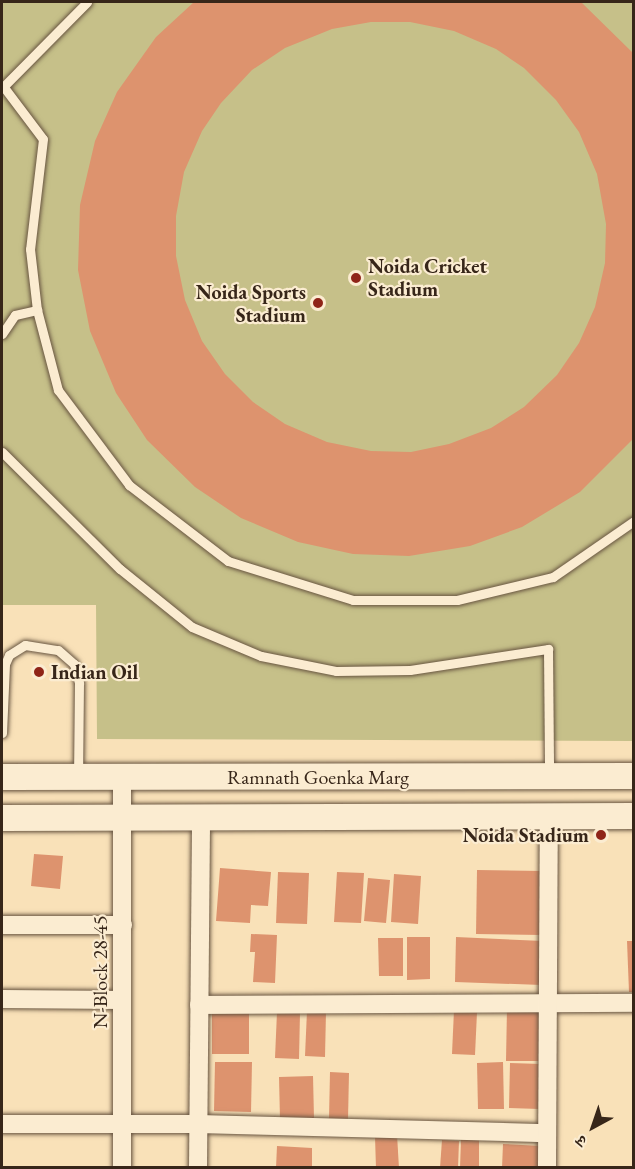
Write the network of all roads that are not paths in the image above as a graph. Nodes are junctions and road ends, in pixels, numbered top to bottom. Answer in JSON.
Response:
{"nodes":[{"id":1,"x":87,"y":2,"type":"edge"},
{"id":2,"x":2,"y":87,"type":"edge"},
{"id":3,"x":37,"y":310,"type":"junction"},
{"id":4,"x":2,"y":334,"type":"edge"},
{"id":5,"x":2,"y":452,"type":"edge"},
{"id":6,"x":633,"y":521,"type":"edge"},
{"id":7,"x":2,"y":734,"type":"edge"},
{"id":8,"x":549,"y":776,"type":"junction"},
{"id":9,"x":633,"y":776,"type":"edge"},
{"id":10,"x":2,"y":777,"type":"edge"},
{"id":11,"x":78,"y":777,"type":"junction"},
{"id":12,"x":122,"y":777,"type":"junction"},
{"id":13,"x":633,"y":816,"type":"edge"},
{"id":14,"x":549,"y":817,"type":"junction"},
{"id":15,"x":2,"y":818,"type":"edge"},
{"id":16,"x":123,"y":818,"type":"junction"},
{"id":17,"x":201,"y":818,"type":"junction"},
{"id":18,"x":2,"y":925,"type":"edge"},
{"id":19,"x":123,"y":925,"type":"junction"},
{"id":20,"x":2,"y":999,"type":"edge"},
{"id":21,"x":122,"y":1000,"type":"junction"},
{"id":22,"x":633,"y":1003,"type":"edge"},
{"id":23,"x":548,"y":1004,"type":"junction"},
{"id":24,"x":199,"y":1005,"type":"junction"},
{"id":25,"x":2,"y":1124,"type":"edge"},
{"id":26,"x":122,"y":1124,"type":"junction"},
{"id":27,"x":198,"y":1124,"type":"junction"},
{"id":28,"x":547,"y":1132,"type":"junction"},
{"id":29,"x":122,"y":1167,"type":"edge"},
{"id":30,"x":198,"y":1167,"type":"edge"},
{"id":31,"x":547,"y":1167,"type":"edge"}],
"edges":[{"from":1,"to":2,"type":"lane"},
{"from":2,"to":3,"type":"lane"},
{"from":3,"to":4,"type":"lane"},
{"from":3,"to":6,"type":"lane"},
{"from":5,"to":8,"type":"lane"},
{"from":7,"to":11,"type":"lane"},
{"from":8,"to":9,"type":"street","name":"Ramnath Goenka Marg"},
{"from":8,"to":12,"type":"street","name":"Ramnath Goenka Marg"},
{"from":10,"to":11,"type":"street","name":"Ramnath Goenka Marg"},
{"from":11,"to":12,"type":"street","name":"Ramnath Goenka Marg"},
{"from":12,"to":16,"type":"street","name":"N-Block 28-45"},
{"from":13,"to":14,"type":"street","name":"Ramnath Goenka Marg"},
{"from":14,"to":17,"type":"street","name":"Ramnath Goenka Marg"},
{"from":14,"to":23,"type":"street"},
{"from":15,"to":16,"type":"street","name":"Ramnath Goenka Marg"},
{"from":16,"to":17,"type":"street","name":"Ramnath Goenka Marg"},
{"from":16,"to":19,"type":"street","name":"N-Block 28-45"},
{"from":17,"to":24,"type":"street"},
{"from":18,"to":19,"type":"street"},
{"from":19,"to":21,"type":"street","name":"N-Block 28-45"},
{"from":20,"to":21,"type":"street"},
{"from":21,"to":26,"type":"street","name":"N-Block 28-45"},
{"from":22,"to":23,"type":"street"},
{"from":23,"to":24,"type":"street"},
{"from":23,"to":28,"type":"street"},
{"from":24,"to":27,"type":"street"},
{"from":25,"to":26,"type":"street"},
{"from":26,"to":27,"type":"street"},
{"from":26,"to":29,"type":"street","name":"N-Block 28-45"},
{"from":27,"to":28,"type":"street"},
{"from":27,"to":30,"type":"street"},
{"from":28,"to":31,"type":"street"}]}
